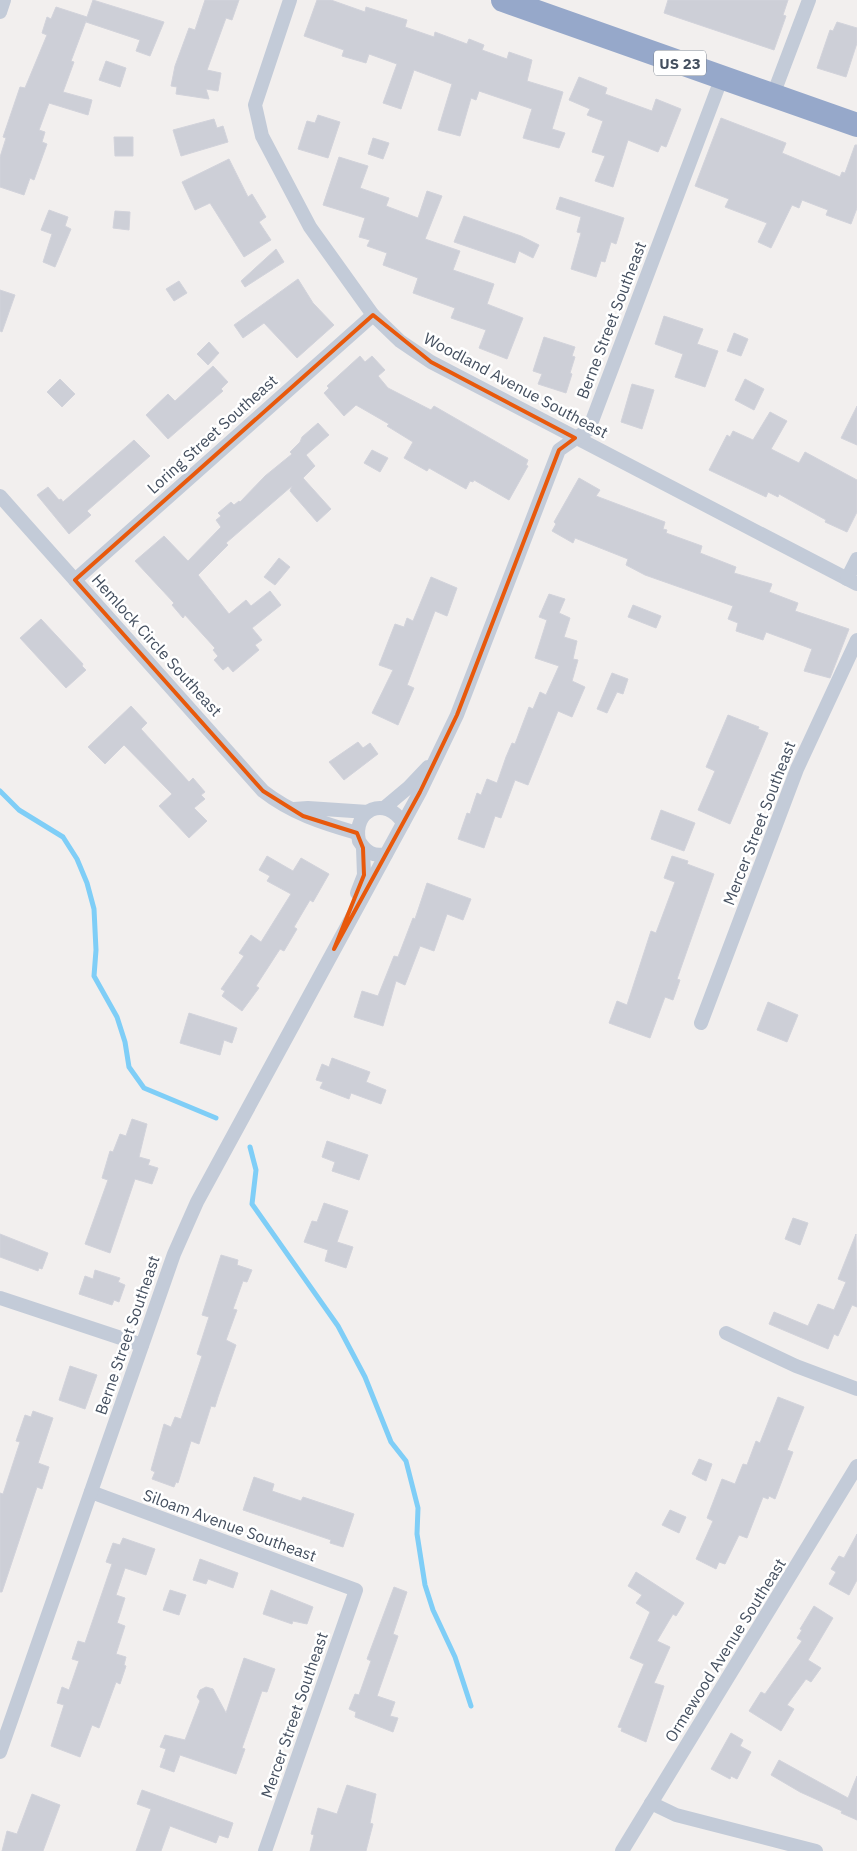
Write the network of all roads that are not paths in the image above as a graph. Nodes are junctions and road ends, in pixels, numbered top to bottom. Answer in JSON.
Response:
{"nodes":[{"id":1,"x":4,"y":0,"type":"edge"},
{"id":2,"x":290,"y":0,"type":"edge"},
{"id":3,"x":503,"y":0,"type":"edge"},
{"id":4,"x":809,"y":0,"type":"edge"},
{"id":5,"x":0,"y":12,"type":"edge"},
{"id":6,"x":722,"y":77,"type":"junction"},
{"id":7,"x":773,"y":95,"type":"junction"},
{"id":8,"x":857,"y":125,"type":"edge"},
{"id":9,"x":373,"y":315,"type":"junction"},
{"id":10,"x":574,"y":438,"type":"junction"},
{"id":11,"x":0,"y":496,"type":"edge"},
{"id":12,"x":857,"y":559,"type":"edge"},
{"id":13,"x":75,"y":580,"type":"junction"},
{"id":14,"x":852,"y":582,"type":"edge"},
{"id":15,"x":857,"y":640,"type":"edge"},
{"id":16,"x":436,"y":757,"type":"junction"},
{"id":17,"x":384,"y":808,"type":"junction"},
{"id":18,"x":294,"y":809,"type":"junction"},
{"id":19,"x":368,"y":812,"type":"junction"},
{"id":20,"x":403,"y":823,"type":"junction"},
{"id":21,"x":357,"y":833,"type":"junction"},
{"id":22,"x":363,"y":848,"type":"junction"},
{"id":23,"x":386,"y":854,"type":"junction"},
{"id":24,"x":334,"y":950,"type":"junction"},
{"id":25,"x":701,"y":1023,"type":"dead end"},
{"id":26,"x":0,"y":1298,"type":"edge"},
{"id":27,"x":726,"y":1333,"type":"dead end"},
{"id":28,"x":142,"y":1345,"type":"junction"},
{"id":29,"x":857,"y":1389,"type":"edge"},
{"id":30,"x":857,"y":1466,"type":"edge"},
{"id":31,"x":91,"y":1492,"type":"junction"},
{"id":32,"x":356,"y":1590,"type":"joint"},
{"id":33,"x":0,"y":1752,"type":"edge"},
{"id":34,"x":651,"y":1803,"type":"junction"},
{"id":35,"x":265,"y":1851,"type":"edge"},
{"id":36,"x":622,"y":1851,"type":"edge"},
{"id":37,"x":816,"y":1851,"type":"edge"}],
"edges":[{"from":1,"to":5,"type":"street"},
{"from":2,"to":9,"type":"street","name":"Woodland Avenue Southeast"},
{"from":3,"to":6,"type":"highway","number":"US 23"},
{"from":4,"to":7,"type":"street"},
{"from":6,"to":7,"type":"highway","number":"US 23"},
{"from":6,"to":10,"type":"street","name":"Berne Street Southeast"},
{"from":7,"to":8,"type":"highway","number":"US 23"},
{"from":9,"to":10,"type":"street","name":"Woodland Avenue Southeast"},
{"from":9,"to":13,"type":"street","name":"Loring Street Southeast"},
{"from":10,"to":14,"type":"street","name":"Woodland Avenue Southeast"},
{"from":10,"to":16,"type":"street","name":"Berne Street Southeast"},
{"from":11,"to":13,"type":"street","name":"Hemlock Circle Southeast"},
{"from":12,"to":14,"type":"street"},
{"from":13,"to":18,"type":"street","name":"Hemlock Circle Southeast"},
{"from":15,"to":25,"type":"street","name":"Mercer Street Southeast"},
{"from":16,"to":17,"type":"street","name":"Berne Street Southeast"},
{"from":16,"to":20,"type":"street","name":"Berne Street Southeast"},
{"from":17,"to":19,"type":"street","name":"Berne Street Southeast"},
{"from":17,"to":20,"type":"street"},
{"from":18,"to":19,"type":"street","name":"Hemlock Circle Southeast"},
{"from":18,"to":21,"type":"street","name":"Hemlock Circle Southeast"},
{"from":19,"to":21,"type":"street"},
{"from":20,"to":23,"type":"street","name":"Berne Street Southeast"},
{"from":21,"to":22,"type":"street","name":"Berne Street Southeast"},
{"from":22,"to":23,"type":"street"},
{"from":22,"to":24,"type":"street","name":"Berne Street Southeast"},
{"from":23,"to":24,"type":"street","name":"Berne Street Southeast"},
{"from":24,"to":28,"type":"street","name":"Berne Street Southeast"},
{"from":26,"to":28,"type":"street"},
{"from":27,"to":29,"type":"street"},
{"from":28,"to":31,"type":"street","name":"Berne Street Southeast"},
{"from":30,"to":34,"type":"street","name":"Ormewood Avenue Southeast"},
{"from":31,"to":32,"type":"street","name":"Siloam Avenue Southeast"},
{"from":31,"to":33,"type":"street","name":"Berne Street Southeast"},
{"from":32,"to":35,"type":"street","name":"Mercer Street Southeast"},
{"from":34,"to":36,"type":"street","name":"Ormewood Avenue Southeast"},
{"from":34,"to":37,"type":"street"}]}
